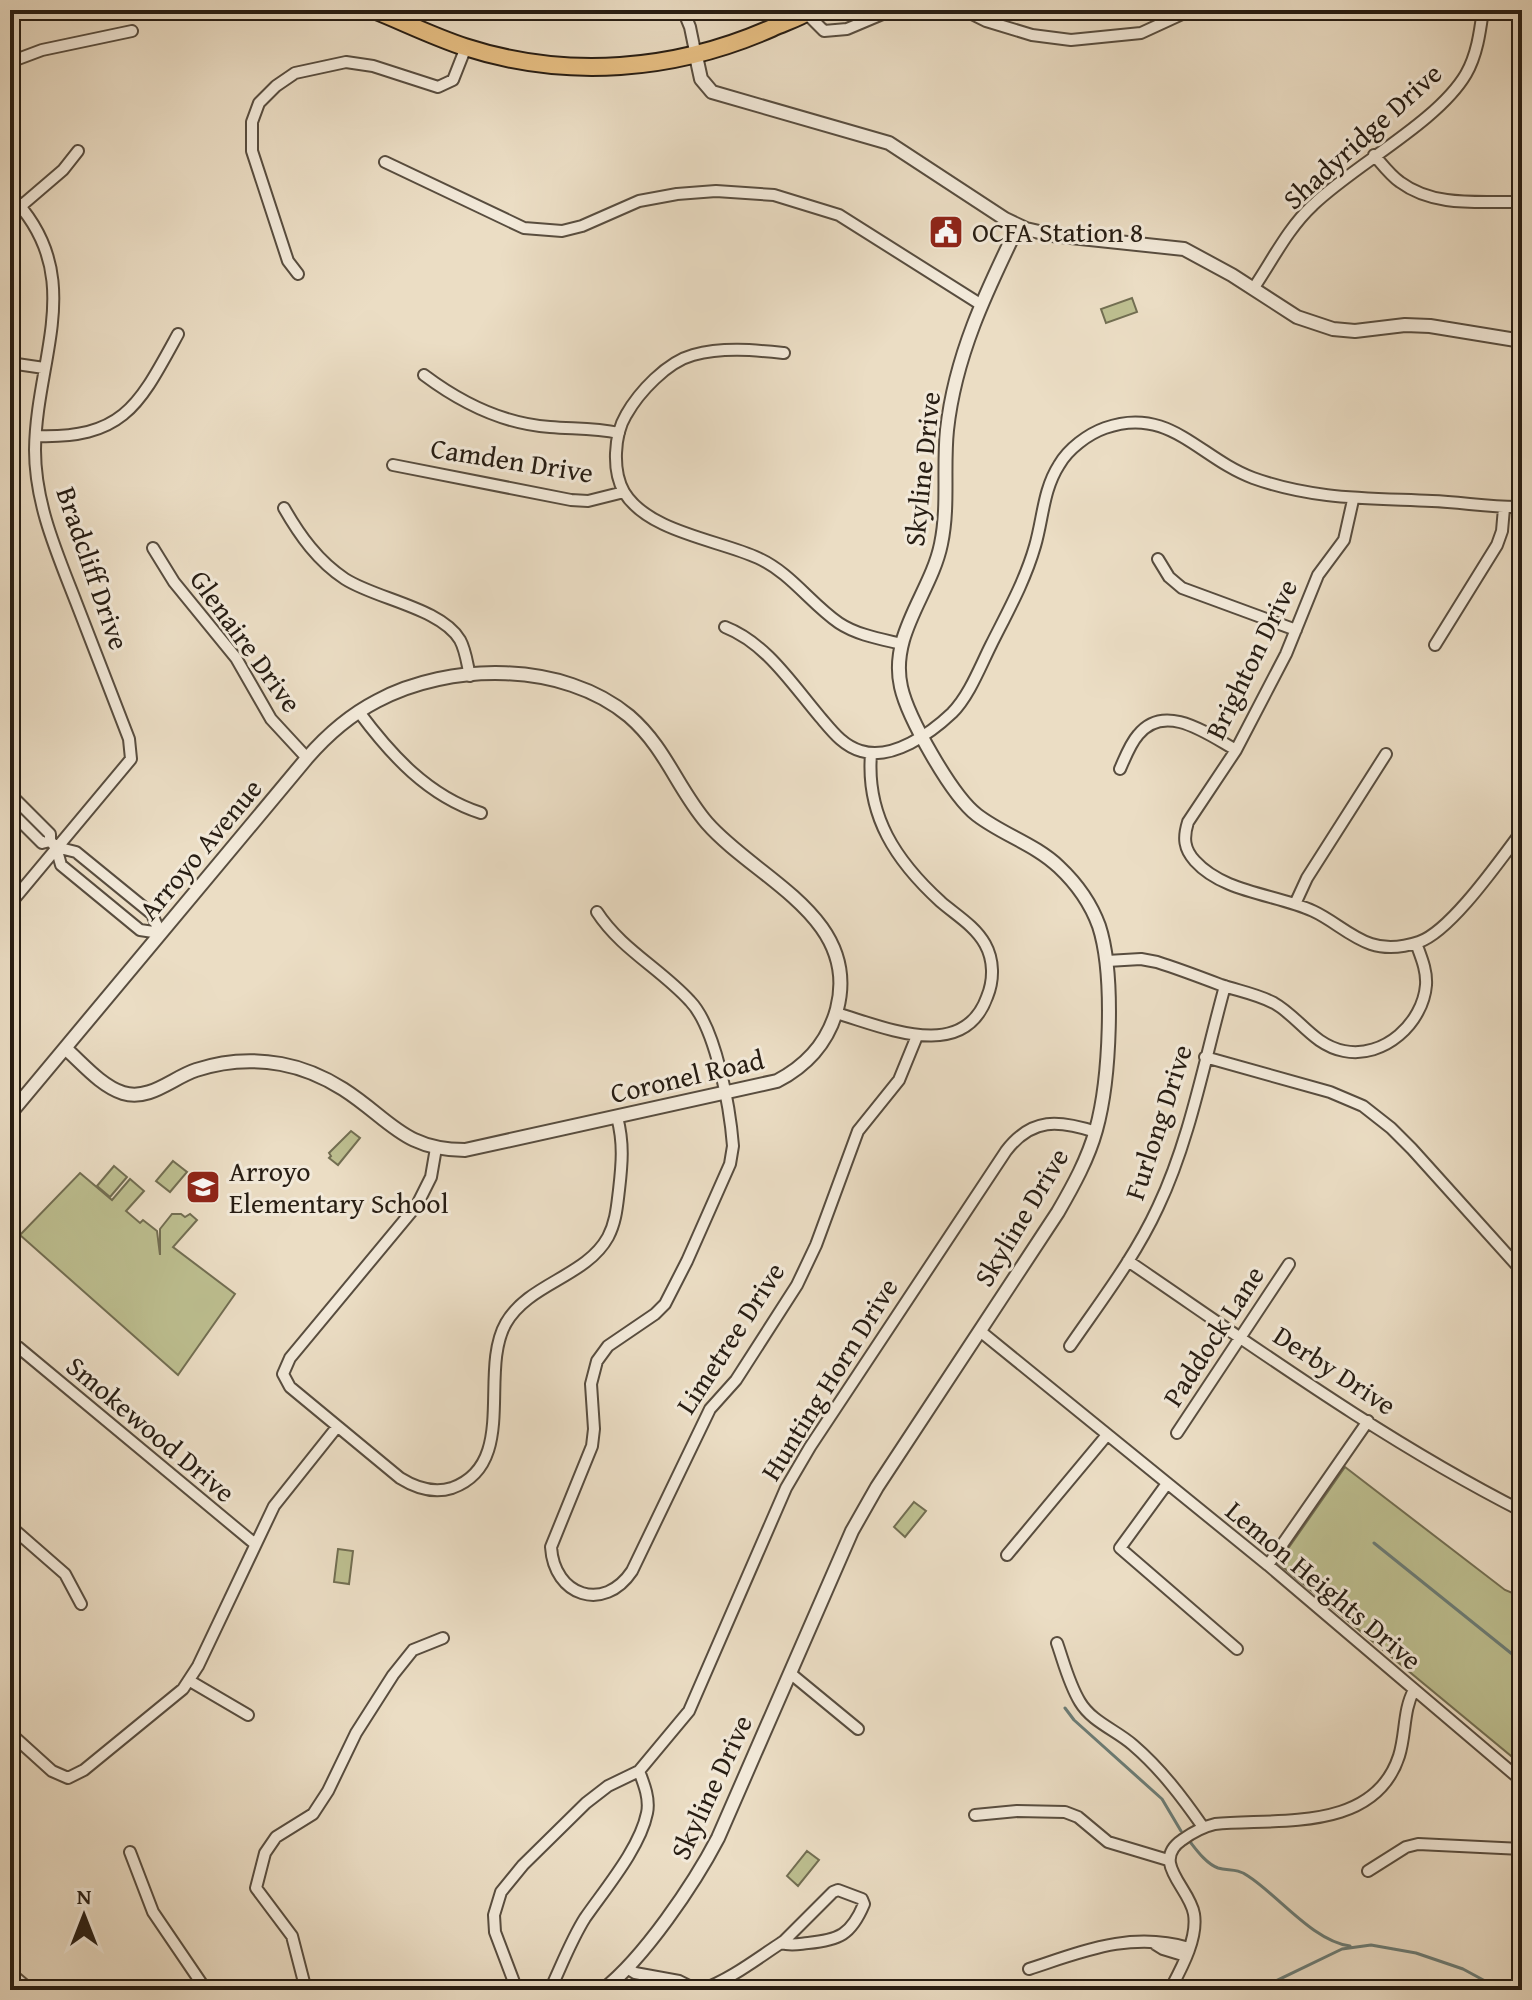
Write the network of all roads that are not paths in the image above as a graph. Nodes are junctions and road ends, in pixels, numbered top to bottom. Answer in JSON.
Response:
{"nodes":[{"id":1,"x":374,"y":10,"type":"edge"},
{"id":2,"x":683,"y":10,"type":"edge"},
{"id":3,"x":892,"y":10,"type":"edge"},
{"id":4,"x":964,"y":10,"type":"edge"},
{"id":5,"x":1191,"y":10,"type":"edge"},
{"id":6,"x":1483,"y":10,"type":"edge"},
{"id":7,"x":808,"y":11,"type":"edge"},
{"id":8,"x":132,"y":31,"type":"dead end"},
{"id":9,"x":466,"y":47,"type":"junction"},
{"id":10,"x":696,"y":56,"type":"junction"},
{"id":11,"x":10,"y":62,"type":"edge"},
{"id":12,"x":78,"y":151,"type":"dead end"},
{"id":13,"x":1374,"y":155,"type":"junction"},
{"id":14,"x":385,"y":162,"type":"dead end"},
{"id":15,"x":10,"y":195,"type":"edge"},
{"id":16,"x":1522,"y":202,"type":"edge"},
{"id":17,"x":21,"y":206,"type":"junction"},
{"id":18,"x":1018,"y":226,"type":"junction"},
{"id":19,"x":298,"y":274,"type":"dead end"},
{"id":20,"x":1253,"y":289,"type":"junction"},
{"id":21,"x":980,"y":304,"type":"junction"},
{"id":22,"x":178,"y":334,"type":"dead end"},
{"id":23,"x":1522,"y":341,"type":"edge"},
{"id":24,"x":784,"y":353,"type":"dead end"},
{"id":25,"x":10,"y":363,"type":"edge"},
{"id":26,"x":44,"y":368,"type":"junction"},
{"id":27,"x":424,"y":375,"type":"dead end"},
{"id":28,"x":619,"y":433,"type":"junction"},
{"id":29,"x":36,"y":436,"type":"junction"},
{"id":30,"x":393,"y":465,"type":"dead end"},
{"id":31,"x":624,"y":492,"type":"junction"},
{"id":32,"x":1353,"y":500,"type":"junction"},
{"id":33,"x":1522,"y":507,"type":"edge"},
{"id":34,"x":284,"y":508,"type":"dead end"},
{"id":35,"x":1504,"y":508,"type":"junction"},
{"id":36,"x":153,"y":548,"type":"dead end"},
{"id":37,"x":1158,"y":559,"type":"dead end"},
{"id":38,"x":725,"y":627,"type":"dead end"},
{"id":39,"x":1296,"y":630,"type":"junction"},
{"id":40,"x":902,"y":644,"type":"junction"},
{"id":41,"x":1435,"y":645,"type":"dead end"},
{"id":42,"x":470,"y":676,"type":"junction"},
{"id":43,"x":359,"y":712,"type":"junction"},
{"id":44,"x":922,"y":735,"type":"junction"},
{"id":45,"x":1236,"y":750,"type":"junction"},
{"id":46,"x":871,"y":754,"type":"junction"},
{"id":47,"x":1386,"y":754,"type":"dead end"},
{"id":48,"x":307,"y":758,"type":"junction"},
{"id":49,"x":1120,"y":769,"type":"dead end"},
{"id":50,"x":10,"y":794,"type":"edge"},
{"id":51,"x":10,"y":811,"type":"edge"},
{"id":52,"x":481,"y":813,"type":"dead end"},
{"id":53,"x":1522,"y":831,"type":"edge"},
{"id":54,"x":53,"y":844,"type":"junction"},
{"id":55,"x":10,"y":904,"type":"edge"},
{"id":56,"x":1295,"y":904,"type":"junction"},
{"id":57,"x":597,"y":912,"type":"dead end"},
{"id":58,"x":160,"y":933,"type":"junction"},
{"id":59,"x":1416,"y":943,"type":"junction"},
{"id":60,"x":1107,"y":961,"type":"junction"},
{"id":61,"x":1225,"y":986,"type":"junction"},
{"id":62,"x":836,"y":1013,"type":"junction"},
{"id":63,"x":917,"y":1036,"type":"junction"},
{"id":64,"x":65,"y":1048,"type":"junction"},
{"id":65,"x":1205,"y":1057,"type":"junction"},
{"id":66,"x":724,"y":1094,"type":"junction"},
{"id":67,"x":10,"y":1114,"type":"edge"},
{"id":68,"x":617,"y":1117,"type":"junction"},
{"id":69,"x":1096,"y":1132,"type":"junction"},
{"id":70,"x":436,"y":1148,"type":"junction"},
{"id":71,"x":1128,"y":1261,"type":"junction"},
{"id":72,"x":1289,"y":1264,"type":"dead end"},
{"id":73,"x":1522,"y":1271,"type":"edge"},
{"id":74,"x":980,"y":1331,"type":"junction"},
{"id":75,"x":1241,"y":1337,"type":"junction"},
{"id":76,"x":1070,"y":1346,"type":"dead end"},
{"id":77,"x":10,"y":1357,"type":"edge"},
{"id":78,"x":1368,"y":1421,"type":"junction"},
{"id":79,"x":337,"y":1427,"type":"junction"},
{"id":80,"x":1177,"y":1433,"type":"dead end"},
{"id":81,"x":1107,"y":1435,"type":"junction"},
{"id":82,"x":1166,"y":1485,"type":"junction"},
{"id":83,"x":1522,"y":1511,"type":"edge"},
{"id":84,"x":10,"y":1526,"type":"edge"},
{"id":85,"x":255,"y":1544,"type":"junction"},
{"id":86,"x":1007,"y":1555,"type":"dead end"},
{"id":87,"x":1268,"y":1565,"type":"junction"},
{"id":88,"x":81,"y":1604,"type":"dead end"},
{"id":89,"x":443,"y":1638,"type":"dead end"},
{"id":90,"x":1057,"y":1643,"type":"dead end"},
{"id":91,"x":1237,"y":1649,"type":"dead end"},
{"id":92,"x":790,"y":1673,"type":"junction"},
{"id":93,"x":190,"y":1681,"type":"junction"},
{"id":94,"x":1414,"y":1690,"type":"junction"},
{"id":95,"x":248,"y":1715,"type":"dead end"},
{"id":96,"x":858,"y":1729,"type":"dead end"},
{"id":97,"x":10,"y":1733,"type":"edge"},
{"id":98,"x":639,"y":1771,"type":"junction"},
{"id":99,"x":1522,"y":1781,"type":"edge"},
{"id":100,"x":975,"y":1815,"type":"dead end"},
{"id":101,"x":1203,"y":1827,"type":"junction"},
{"id":102,"x":1522,"y":1849,"type":"edge"},
{"id":103,"x":130,"y":1852,"type":"dead end"},
{"id":104,"x":1168,"y":1860,"type":"junction"},
{"id":105,"x":1368,"y":1871,"type":"dead end"},
{"id":106,"x":781,"y":1943,"type":"junction"},
{"id":107,"x":1187,"y":1952,"type":"junction"},
{"id":108,"x":627,"y":1968,"type":"junction"},
{"id":109,"x":1029,"y":1969,"type":"dead end"},
{"id":110,"x":10,"y":1974,"type":"edge"},
{"id":111,"x":29,"y":1990,"type":"edge"},
{"id":112,"x":206,"y":1990,"type":"edge"},
{"id":113,"x":306,"y":1990,"type":"edge"},
{"id":114,"x":517,"y":1990,"type":"edge"},
{"id":115,"x":550,"y":1990,"type":"edge"},
{"id":116,"x":603,"y":1990,"type":"edge"},
{"id":117,"x":699,"y":1990,"type":"edge"},
{"id":118,"x":1170,"y":1990,"type":"edge"}],
"edges":[{"from":1,"to":9,"type":"main road"},
{"from":2,"to":10,"type":"street"},
{"from":3,"to":7,"type":"street"},
{"from":4,"to":5,"type":"street"},
{"from":6,"to":13,"type":"street","name":"Shadyridge Drive"},
{"from":7,"to":10,"type":"main road"},
{"from":8,"to":11,"type":"street"},
{"from":9,"to":10,"type":"main road"},
{"from":9,"to":19,"type":"street"},
{"from":10,"to":18,"type":"street"},
{"from":12,"to":17,"type":"street"},
{"from":13,"to":16,"type":"street"},
{"from":13,"to":20,"type":"street","name":"Shadyridge Drive"},
{"from":14,"to":21,"type":"street"},
{"from":15,"to":17,"type":"street","name":"Bradcliff Drive"},
{"from":17,"to":26,"type":"street","name":"Bradcliff Drive"},
{"from":18,"to":20,"type":"street"},
{"from":18,"to":21,"type":"street","name":"Skyline Drive"},
{"from":20,"to":23,"type":"street"},
{"from":21,"to":40,"type":"street","name":"Skyline Drive"},
{"from":22,"to":29,"type":"street"},
{"from":24,"to":28,"type":"street"},
{"from":25,"to":26,"type":"street"},
{"from":26,"to":29,"type":"street","name":"Bradcliff Drive"},
{"from":27,"to":28,"type":"street"},
{"from":28,"to":31,"type":"street"},
{"from":29,"to":54,"type":"street","name":"Bradcliff Drive"},
{"from":30,"to":31,"type":"street","name":"Camden Drive"},
{"from":31,"to":40,"type":"street"},
{"from":32,"to":35,"type":"street"},
{"from":32,"to":39,"type":"street","name":"Brighton Drive"},
{"from":32,"to":44,"type":"street"},
{"from":33,"to":35,"type":"street"},
{"from":34,"to":42,"type":"street"},
{"from":35,"to":41,"type":"street"},
{"from":36,"to":48,"type":"street","name":"Glenaire Drive"},
{"from":37,"to":39,"type":"street"},
{"from":38,"to":46,"type":"street"},
{"from":39,"to":45,"type":"street","name":"Brighton Drive"},
{"from":40,"to":44,"type":"street","name":"Skyline Drive"},
{"from":42,"to":43,"type":"street","name":"Arroyo Avenue"},
{"from":42,"to":62,"type":"street","name":"Coronel Road"},
{"from":43,"to":48,"type":"street","name":"Arroyo Avenue"},
{"from":43,"to":52,"type":"street"},
{"from":44,"to":46,"type":"street"},
{"from":44,"to":60,"type":"street","name":"Skyline Drive"},
{"from":45,"to":49,"type":"street"},
{"from":45,"to":56,"type":"street","name":"Brighton Drive"},
{"from":46,"to":63,"type":"street"},
{"from":47,"to":56,"type":"street"},
{"from":48,"to":58,"type":"street","name":"Arroyo Avenue"},
{"from":50,"to":54,"type":"street"},
{"from":51,"to":54,"type":"street"},
{"from":53,"to":59,"type":"street"},
{"from":54,"to":55,"type":"street"},
{"from":54,"to":58,"type":"street"},
{"from":54,"to":58,"type":"street"},
{"from":56,"to":59,"type":"street"},
{"from":57,"to":66,"type":"street"},
{"from":58,"to":64,"type":"street","name":"Arroyo Avenue"},
{"from":59,"to":61,"type":"street"},
{"from":60,"to":61,"type":"street"},
{"from":60,"to":69,"type":"street","name":"Skyline Drive"},
{"from":61,"to":65,"type":"street","name":"Furlong Drive"},
{"from":62,"to":63,"type":"street"},
{"from":62,"to":66,"type":"street","name":"Coronel Road"},
{"from":63,"to":66,"type":"street","name":"Limetree Drive"},
{"from":64,"to":67,"type":"street","name":"Arroyo Avenue"},
{"from":64,"to":70,"type":"street","name":"Coronel Road"},
{"from":65,"to":71,"type":"street","name":"Furlong Drive"},
{"from":65,"to":73,"type":"street"},
{"from":66,"to":68,"type":"street","name":"Coronel Road"},
{"from":68,"to":70,"type":"street","name":"Coronel Road"},
{"from":68,"to":79,"type":"street"},
{"from":69,"to":74,"type":"street","name":"Skyline Drive"},
{"from":69,"to":98,"type":"street","name":"Hunting Horn Drive"},
{"from":70,"to":79,"type":"street"},
{"from":71,"to":75,"type":"street","name":"Derby Drive"},
{"from":71,"to":76,"type":"street","name":"Furlong Drive"},
{"from":72,"to":75,"type":"street","name":"Paddock Lane"},
{"from":74,"to":81,"type":"street","name":"Lemon Heights Drive"},
{"from":74,"to":92,"type":"street","name":"Skyline Drive"},
{"from":75,"to":78,"type":"street","name":"Derby Drive"},
{"from":75,"to":80,"type":"street","name":"Paddock Lane"},
{"from":77,"to":85,"type":"street","name":"Smokewood Drive"},
{"from":78,"to":83,"type":"street","name":"Derby Drive"},
{"from":78,"to":87,"type":"street"},
{"from":79,"to":85,"type":"street"},
{"from":81,"to":82,"type":"street","name":"Lemon Heights Drive"},
{"from":81,"to":86,"type":"street"},
{"from":82,"to":87,"type":"street","name":"Lemon Heights Drive"},
{"from":82,"to":91,"type":"street"},
{"from":84,"to":88,"type":"street"},
{"from":85,"to":93,"type":"street"},
{"from":87,"to":94,"type":"street","name":"Lemon Heights Drive"},
{"from":89,"to":113,"type":"street"},
{"from":90,"to":101,"type":"street"},
{"from":92,"to":96,"type":"street"},
{"from":92,"to":108,"type":"street","name":"Skyline Drive"},
{"from":93,"to":95,"type":"street"},
{"from":93,"to":97,"type":"street"},
{"from":94,"to":99,"type":"street"},
{"from":94,"to":101,"type":"street","name":"Lemon Heights Drive"},
{"from":98,"to":114,"type":"street"},
{"from":98,"to":115,"type":"street"},
{"from":100,"to":104,"type":"street"},
{"from":101,"to":104,"type":"street"},
{"from":102,"to":105,"type":"street"},
{"from":103,"to":112,"type":"street"},
{"from":104,"to":107,"type":"street"},
{"from":106,"to":106,"type":"street"},
{"from":106,"to":117,"type":"street"},
{"from":107,"to":109,"type":"street"},
{"from":107,"to":118,"type":"street"},
{"from":108,"to":116,"type":"street","name":"Skyline Drive"},
{"from":108,"to":117,"type":"street"},
{"from":110,"to":111,"type":"street"}]}
